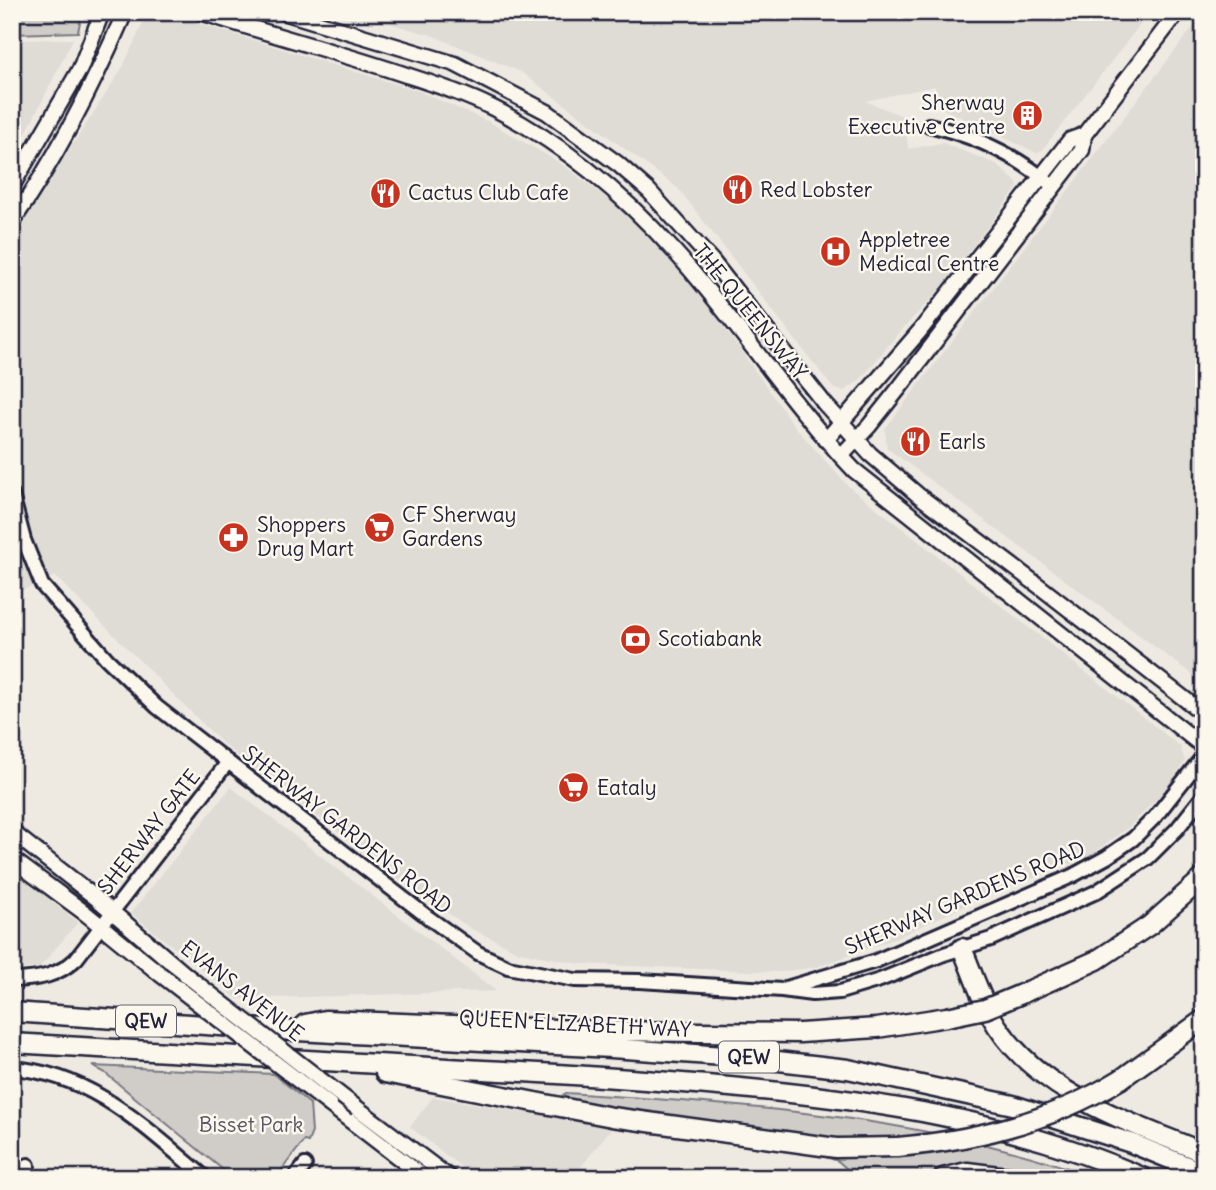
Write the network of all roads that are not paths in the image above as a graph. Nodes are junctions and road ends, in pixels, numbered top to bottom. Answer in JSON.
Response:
{"nodes":[{"id":1,"x":102,"y":12,"type":"edge"},
{"id":2,"x":125,"y":12,"type":"edge"},
{"id":3,"x":201,"y":12,"type":"edge"},
{"id":4,"x":283,"y":12,"type":"edge"},
{"id":5,"x":1178,"y":12,"type":"edge"},
{"id":6,"x":929,"y":125,"type":"dead end"},
{"id":7,"x":1084,"y":135,"type":"junction"},
{"id":8,"x":1041,"y":176,"type":"junction"},
{"id":9,"x":12,"y":186,"type":"edge"},
{"id":10,"x":1054,"y":187,"type":"junction"},
{"id":11,"x":12,"y":222,"type":"edge"},
{"id":12,"x":692,"y":271,"type":"junction"},
{"id":13,"x":727,"y":280,"type":"junction"},
{"id":14,"x":841,"y":422,"type":"junction"},
{"id":15,"x":858,"y":439,"type":"junction"},
{"id":16,"x":826,"y":440,"type":"junction"},
{"id":17,"x":841,"y":456,"type":"junction"},
{"id":18,"x":12,"y":495,"type":"edge"},
{"id":19,"x":1204,"y":714,"type":"edge"},
{"id":20,"x":1204,"y":747,"type":"edge"},
{"id":21,"x":1204,"y":755,"type":"edge"},
{"id":22,"x":228,"y":762,"type":"junction"},
{"id":23,"x":1204,"y":795,"type":"edge"},
{"id":24,"x":12,"y":832,"type":"edge"},
{"id":25,"x":12,"y":859,"type":"edge"},
{"id":26,"x":1204,"y":877,"type":"edge"},
{"id":27,"x":112,"y":912,"type":"junction"},
{"id":28,"x":101,"y":927,"type":"junction"},
{"id":29,"x":952,"y":927,"type":"junction"},
{"id":30,"x":936,"y":934,"type":"junction"},
{"id":31,"x":962,"y":948,"type":"junction"},
{"id":32,"x":944,"y":954,"type":"junction"},
{"id":33,"x":15,"y":980,"type":"dead end"},
{"id":34,"x":782,"y":990,"type":"junction"},
{"id":35,"x":12,"y":1012,"type":"edge"},
{"id":36,"x":1204,"y":1018,"type":"edge"},
{"id":37,"x":279,"y":1030,"type":"junction"},
{"id":38,"x":12,"y":1043,"type":"edge"},
{"id":39,"x":327,"y":1061,"type":"junction"},
{"id":40,"x":12,"y":1068,"type":"edge"},
{"id":41,"x":1204,"y":1153,"type":"edge"},
{"id":42,"x":27,"y":1165,"type":"dead end"},
{"id":43,"x":305,"y":1165,"type":"dead end"},
{"id":44,"x":1204,"y":1173,"type":"edge"},
{"id":45,"x":21,"y":1178,"type":"edge"},
{"id":46,"x":206,"y":1178,"type":"edge"},
{"id":47,"x":295,"y":1178,"type":"edge"},
{"id":48,"x":425,"y":1178,"type":"edge"},
{"id":49,"x":450,"y":1178,"type":"edge"},
{"id":50,"x":943,"y":1178,"type":"edge"},
{"id":51,"x":1015,"y":1178,"type":"edge"},
{"id":52,"x":1144,"y":1178,"type":"edge"}],
"edges":[{"from":1,"to":9,"type":"main road"},
{"from":2,"to":11,"type":"main road"},
{"from":3,"to":12,"type":"main road","name":"THE QUEENSWAY"},
{"from":4,"to":13,"type":"main road","name":"THE QUEENSWAY"},
{"from":5,"to":7,"type":"main road"},
{"from":6,"to":8,"type":"street"},
{"from":7,"to":8,"type":"main road"},
{"from":7,"to":10,"type":"main road"},
{"from":8,"to":10,"type":"street"},
{"from":8,"to":14,"type":"main road"},
{"from":10,"to":15,"type":"main road"},
{"from":12,"to":13,"type":"main road"},
{"from":12,"to":16,"type":"main road","name":"THE QUEENSWAY"},
{"from":13,"to":14,"type":"main road","name":"THE QUEENSWAY"},
{"from":14,"to":15,"type":"main road","name":"THE QUEENSWAY"},
{"from":14,"to":16,"type":"main road"},
{"from":15,"to":17,"type":"main road"},
{"from":15,"to":19,"type":"main road","name":"THE QUEENSWAY"},
{"from":16,"to":17,"type":"main road","name":"THE QUEENSWAY"},
{"from":17,"to":20,"type":"main road","name":"THE QUEENSWAY"},
{"from":18,"to":22,"type":"street","name":"SHERWAY GARDENS ROAD"},
{"from":21,"to":29,"type":"street","name":"SHERWAY GARDENS ROAD"},
{"from":22,"to":27,"type":"street","name":"SHERWAY GATE"},
{"from":22,"to":34,"type":"street","name":"SHERWAY GARDENS ROAD"},
{"from":23,"to":31,"type":"street","name":"SHERWAY GARDENS ROAD"},
{"from":24,"to":27,"type":"main road","name":"EVANS AVENUE"},
{"from":25,"to":28,"type":"main road","name":"EVANS AVENUE"},
{"from":26,"to":37,"type":"highway","bridge":true},
{"from":27,"to":28,"type":"street","name":"SHERWAY GATE"},
{"from":27,"to":49,"type":"main road","name":"EVANS AVENUE","bridge":true},
{"from":28,"to":33,"type":"street","name":"SHERWAY GATE"},
{"from":28,"to":48,"type":"main road","name":"EVANS AVENUE","bridge":true},
{"from":29,"to":30,"type":"street","name":"SHERWAY GARDENS ROAD"},
{"from":29,"to":31,"type":"street"},
{"from":30,"to":32,"type":"street"},
{"from":30,"to":34,"type":"street","name":"SHERWAY GARDENS ROAD"},
{"from":31,"to":32,"type":"street","name":"SHERWAY GARDENS ROAD"},
{"from":31,"to":41,"type":"highway"},
{"from":32,"to":34,"type":"street","name":"SHERWAY GARDENS ROAD"},
{"from":35,"to":37,"type":"highway","name":"QUEEN ELIZABETH WAY","number":"QEW"},
{"from":36,"to":39,"type":"highway","bridge":true},
{"from":37,"to":44,"type":"highway","name":"QUEEN ELIZABETH WAY","number":"QEW"},
{"from":38,"to":39,"type":"highway","number":"QEW"},
{"from":39,"to":52,"type":"highway"},
{"from":40,"to":46,"type":"street"},
{"from":42,"to":45,"type":"street"},
{"from":43,"to":47,"type":"street"},
{"from":50,"to":51,"type":"highway"}]}
